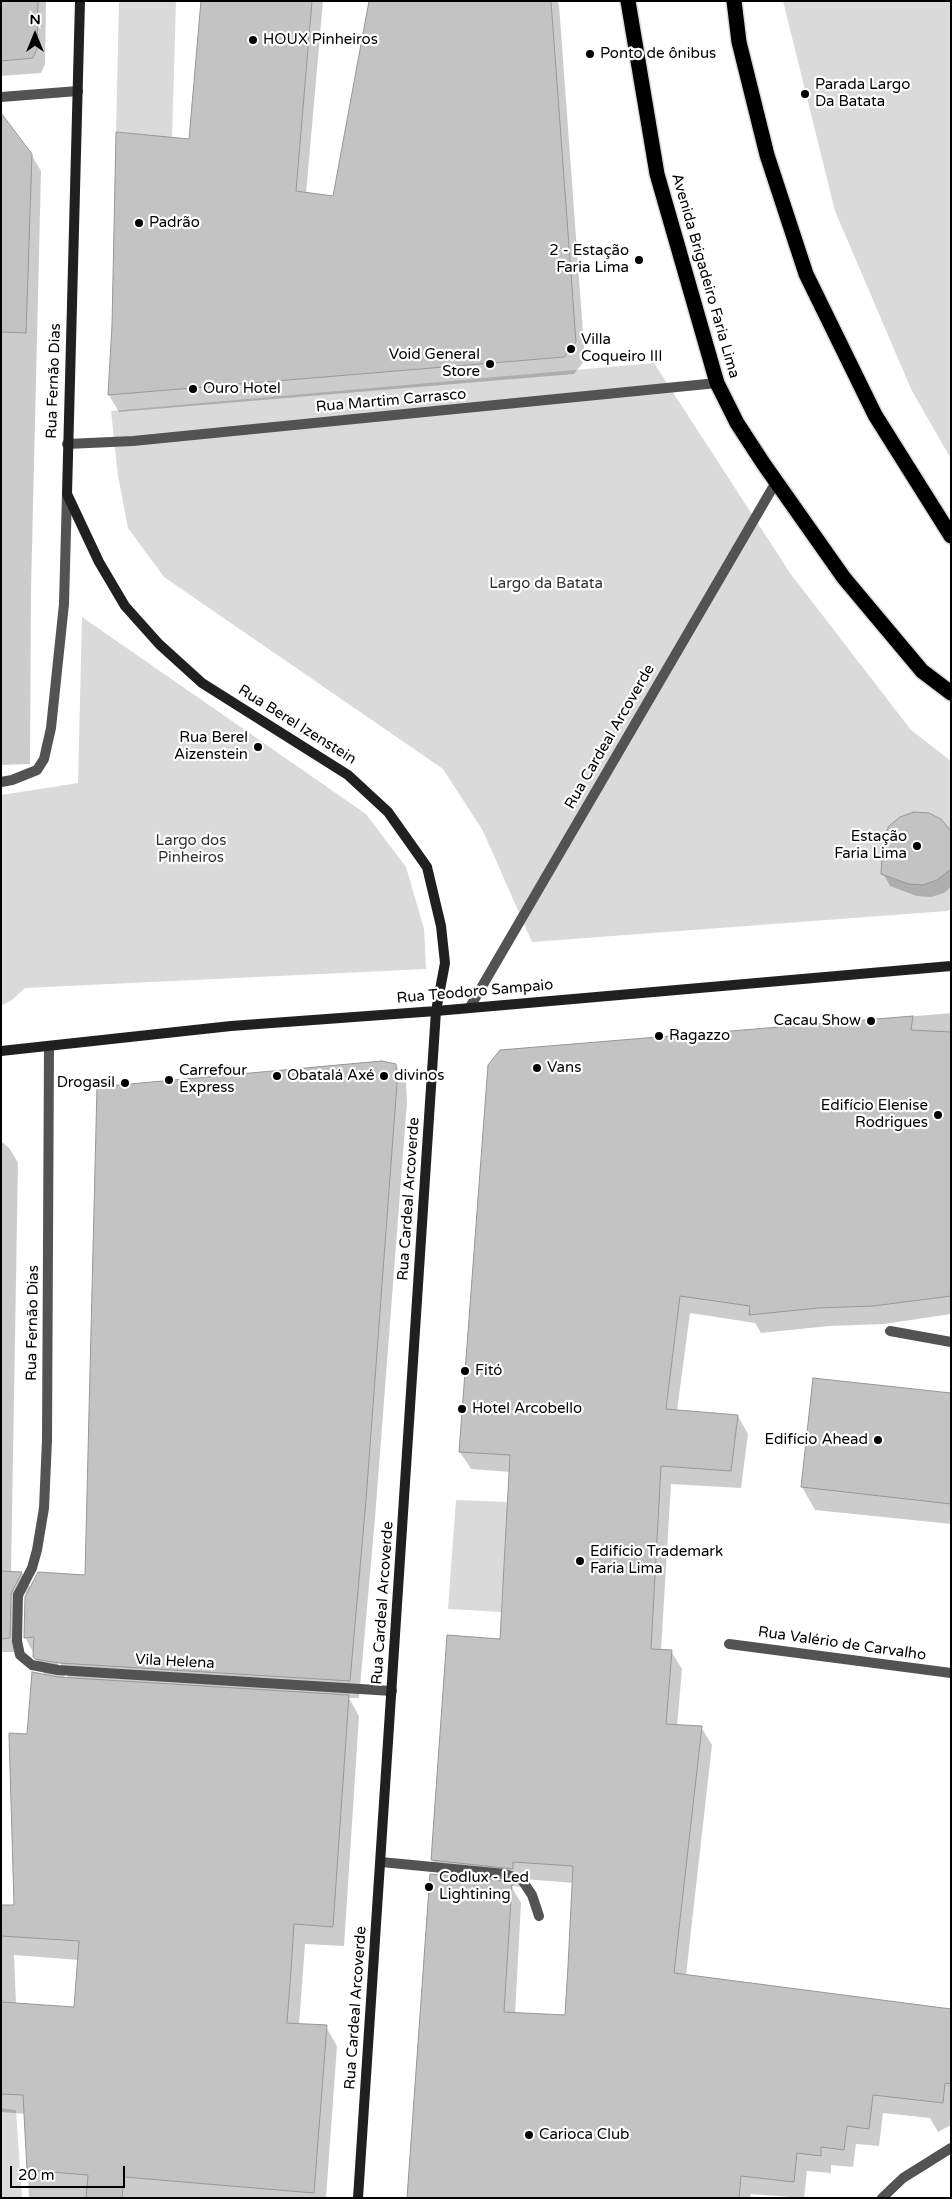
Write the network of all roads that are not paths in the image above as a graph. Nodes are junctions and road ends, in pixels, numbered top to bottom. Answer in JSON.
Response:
{"nodes":[{"id":1,"x":80,"y":1,"type":"edge"},
{"id":2,"x":628,"y":1,"type":"edge"},
{"id":3,"x":734,"y":1,"type":"edge"},
{"id":4,"x":78,"y":91,"type":"junction"},
{"id":5,"x":1,"y":98,"type":"edge"},
{"id":6,"x":717,"y":384,"type":"junction"},
{"id":7,"x":67,"y":444,"type":"junction"},
{"id":8,"x":776,"y":482,"type":"junction"},
{"id":9,"x":67,"y":494,"type":"junction"},
{"id":10,"x":951,"y":536,"type":"edge"},
{"id":11,"x":951,"y":694,"type":"edge"},
{"id":12,"x":1,"y":782,"type":"edge"},
{"id":13,"x":951,"y":966,"type":"edge"},
{"id":14,"x":470,"y":1007,"type":"junction"},
{"id":15,"x":436,"y":1011,"type":"junction"},
{"id":16,"x":48,"y":1046,"type":"junction"},
{"id":17,"x":1,"y":1051,"type":"edge"},
{"id":18,"x":890,"y":1331,"type":"dead end"},
{"id":19,"x":951,"y":1342,"type":"edge"},
{"id":20,"x":18,"y":1595,"type":"joint"},
{"id":21,"x":730,"y":1644,"type":"dead end"},
{"id":22,"x":951,"y":1673,"type":"edge"},
{"id":23,"x":392,"y":1691,"type":"junction"},
{"id":24,"x":381,"y":1862,"type":"junction"},
{"id":25,"x":539,"y":1916,"type":"dead end"},
{"id":26,"x":951,"y":2148,"type":"edge"},
{"id":27,"x":358,"y":2198,"type":"edge"},
{"id":28,"x":882,"y":2198,"type":"edge"}],
"edges":[{"from":1,"to":4,"type":"street","name":"Rua Fernão Dias"},
{"from":2,"to":6,"type":"highway","name":"Avenida Brigadeiro Faria Lima"},
{"from":3,"to":10,"type":"highway"},
{"from":4,"to":5,"type":"street"},
{"from":4,"to":7,"type":"street","name":"Rua Fernão Dias"},
{"from":6,"to":7,"type":"street","name":"Rua Martim Carrasco"},
{"from":6,"to":8,"type":"highway","name":"Avenida Brigadeiro Faria Lima"},
{"from":7,"to":9,"type":"street","name":"Rua Fernão Dias"},
{"from":8,"to":11,"type":"highway","name":"Avenida Brigadeiro Faria Lima"},
{"from":8,"to":14,"type":"street","name":"Rua Cardeal Arcoverde"},
{"from":9,"to":12,"type":"street","name":"Rua Fernão Dias"},
{"from":9,"to":15,"type":"street","name":"Rua Berel Izenstein"},
{"from":13,"to":14,"type":"street","name":"Rua Teodoro Sampaio"},
{"from":14,"to":15,"type":"street","name":"Rua Teodoro Sampaio"},
{"from":15,"to":16,"type":"street","name":"Rua Teodoro Sampaio"},
{"from":15,"to":23,"type":"street","name":"Rua Cardeal Arcoverde"},
{"from":16,"to":17,"type":"street","name":"Rua Teodoro Sampaio"},
{"from":16,"to":20,"type":"street","name":"Rua Fernão Dias"},
{"from":18,"to":19,"type":"street"},
{"from":20,"to":23,"type":"street","name":"Vila Helena"},
{"from":21,"to":22,"type":"street","name":"Rua Valério de Carvalho"},
{"from":23,"to":24,"type":"street","name":"Rua Cardeal Arcoverde"},
{"from":24,"to":25,"type":"street"},
{"from":24,"to":27,"type":"street","name":"Rua Cardeal Arcoverde"},
{"from":26,"to":28,"type":"street"}]}
